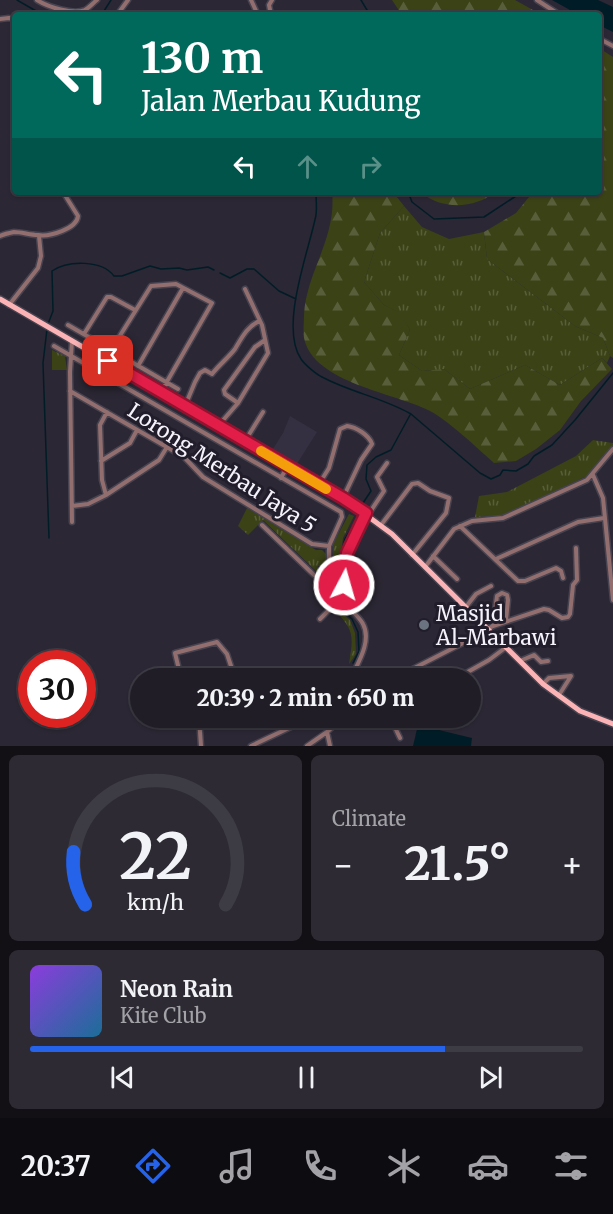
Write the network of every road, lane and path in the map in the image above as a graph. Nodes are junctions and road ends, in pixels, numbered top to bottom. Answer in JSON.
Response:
{"nodes":[{"id":1,"x":37,"y":0,"type":"edge"},
{"id":2,"x":97,"y":0,"type":"edge"},
{"id":3,"x":537,"y":0,"type":"edge"},
{"id":4,"x":555,"y":12,"type":"edge"},
{"id":5,"x":65,"y":195,"type":"edge"},
{"id":6,"x":0,"y":236,"type":"edge"},
{"id":7,"x":39,"y":236,"type":"junction"},
{"id":8,"x":183,"y":288,"type":"junction"},
{"id":9,"x":245,"y":289,"type":"dead end"},
{"id":10,"x":0,"y":299,"type":"edge"},
{"id":11,"x":9,"y":304,"type":"junction"},
{"id":12,"x":135,"y":310,"type":"junction"},
{"id":13,"x":260,"y":321,"type":"junction"},
{"id":14,"x":68,"y":325,"type":"dead end"},
{"id":15,"x":84,"y":334,"type":"junction"},
{"id":16,"x":265,"y":340,"type":"junction"},
{"id":17,"x":72,"y":341,"type":"junction"},
{"id":18,"x":54,"y":346,"type":"dead end"},
{"id":19,"x":111,"y":350,"type":"junction"},
{"id":20,"x":70,"y":355,"type":"junction"},
{"id":21,"x":138,"y":366,"type":"junction"},
{"id":22,"x":166,"y":382,"type":"junction"},
{"id":23,"x":178,"y":388,"type":"dead end"},
{"id":24,"x":70,"y":391,"type":"junction"},
{"id":25,"x":160,"y":392,"type":"junction"},
{"id":26,"x":238,"y":403,"type":"junction"},
{"id":27,"x":185,"y":406,"type":"junction"},
{"id":28,"x":107,"y":412,"type":"junction"},
{"id":29,"x":262,"y":412,"type":"dead end"},
{"id":30,"x":218,"y":426,"type":"junction"},
{"id":31,"x":137,"y":430,"type":"junction"},
{"id":32,"x":245,"y":442,"type":"junction"},
{"id":33,"x":167,"y":447,"type":"junction"},
{"id":34,"x":613,"y":449,"type":"edge"},
{"id":35,"x":101,"y":462,"type":"junction"},
{"id":36,"x":387,"y":462,"type":"dead end"},
{"id":37,"x":287,"y":467,"type":"junction"},
{"id":38,"x":592,"y":475,"type":"junction"},
{"id":39,"x":281,"y":478,"type":"junction"},
{"id":40,"x":319,"y":485,"type":"junction"},
{"id":41,"x":106,"y":495,"type":"junction"},
{"id":42,"x":343,"y":498,"type":"junction"},
{"id":43,"x":72,"y":506,"type":"junction"},
{"id":44,"x":367,"y":514,"type":"junction"},
{"id":45,"x":604,"y":519,"type":"junction"},
{"id":46,"x":72,"y":522,"type":"dead end"},
{"id":47,"x":262,"y":525,"type":"dead end"},
{"id":48,"x":381,"y":525,"type":"junction"},
{"id":49,"x":460,"y":526,"type":"junction"},
{"id":50,"x":329,"y":546,"type":"junction"},
{"id":51,"x":576,"y":548,"type":"dead end"},
{"id":52,"x":412,"y":555,"type":"junction"},
{"id":53,"x":433,"y":556,"type":"junction"},
{"id":54,"x":496,"y":559,"type":"junction"},
{"id":55,"x":424,"y":567,"type":"junction"},
{"id":56,"x":329,"y":578,"type":"junction"},
{"id":57,"x":563,"y":578,"type":"dead end"},
{"id":58,"x":457,"y":579,"type":"dead end"},
{"id":59,"x":491,"y":586,"type":"dead end"},
{"id":60,"x":613,"y":599,"type":"edge"},
{"id":61,"x":465,"y":608,"type":"junction"},
{"id":62,"x":320,"y":619,"type":"dead end"},
{"id":63,"x":506,"y":621,"type":"junction"},
{"id":64,"x":493,"y":626,"type":"junction"},
{"id":65,"x":487,"y":630,"type":"junction"},
{"id":66,"x":505,"y":648,"type":"junction"},
{"id":67,"x":519,"y":661,"type":"junction"},
{"id":68,"x":548,"y":661,"type":"dead end"},
{"id":69,"x":179,"y":668,"type":"edge"},
{"id":70,"x":231,"y":668,"type":"edge"},
{"id":71,"x":356,"y":668,"type":"edge"},
{"id":72,"x":414,"y":668,"type":"edge"},
{"id":73,"x":475,"y":668,"type":"edge"},
{"id":74,"x":543,"y":684,"type":"junction"},
{"id":75,"x":558,"y":697,"type":"junction"},
{"id":76,"x":613,"y":724,"type":"edge"},
{"id":77,"x":200,"y":728,"type":"edge"},
{"id":78,"x":289,"y":728,"type":"edge"},
{"id":79,"x":332,"y":728,"type":"edge"},
{"id":80,"x":395,"y":728,"type":"edge"},
{"id":81,"x":327,"y":732,"type":"junction"},
{"id":82,"x":400,"y":738,"type":"dead end"},
{"id":83,"x":201,"y":746,"type":"edge"},
{"id":84,"x":251,"y":746,"type":"edge"},
{"id":85,"x":307,"y":746,"type":"edge"},
{"id":86,"x":330,"y":746,"type":"edge"}],
"edges":[{"from":1,"to":2,"type":"street"},
{"from":3,"to":4,"type":"street"},
{"from":5,"to":7,"type":"street"},
{"from":6,"to":7,"type":"street"},
{"from":7,"to":11,"type":"street"},
{"from":8,"to":12,"type":"street"},
{"from":8,"to":21,"type":"street"},
{"from":8,"to":22,"type":"street"},
{"from":9,"to":13,"type":"street"},
{"from":10,"to":11,"type":"main road"},
{"from":11,"to":17,"type":"main road"},
{"from":12,"to":15,"type":"street"},
{"from":12,"to":19,"type":"street"},
{"from":13,"to":16,"type":"street"},
{"from":13,"to":27,"type":"street"},
{"from":14,"to":15,"type":"street"},
{"from":15,"to":19,"type":"street"},
{"from":16,"to":26,"type":"street"},
{"from":16,"to":26,"type":"street"},
{"from":17,"to":20,"type":"street"},
{"from":17,"to":25,"type":"main road"},
{"from":18,"to":20,"type":"street"},
{"from":19,"to":21,"type":"street"},
{"from":20,"to":24,"type":"street"},
{"from":20,"to":39,"type":"street"},
{"from":21,"to":22,"type":"street"},
{"from":22,"to":23,"type":"street"},
{"from":22,"to":25,"type":"street"},
{"from":24,"to":28,"type":"street","name":"Lorong Merbau Jaya 5"},
{"from":24,"to":43,"type":"street"},
{"from":25,"to":27,"type":"main road"},
{"from":26,"to":30,"type":"street"},
{"from":27,"to":30,"type":"main road"},
{"from":28,"to":31,"type":"street","name":"Lorong Merbau Jaya 5"},
{"from":28,"to":35,"type":"street"},
{"from":29,"to":32,"type":"street"},
{"from":30,"to":32,"type":"main road"},
{"from":31,"to":33,"type":"street","name":"Lorong Merbau Jaya 5"},
{"from":31,"to":35,"type":"street"},
{"from":32,"to":37,"type":"main road"},
{"from":33,"to":41,"type":"street"},
{"from":33,"to":50,"type":"street","name":"Lorong Merbau Jaya 5"},
{"from":34,"to":38,"type":"street"},
{"from":35,"to":41,"type":"street"},
{"from":36,"to":44,"type":"street"},
{"from":37,"to":39,"type":"street"},
{"from":37,"to":40,"type":"main road"},
{"from":38,"to":45,"type":"street"},
{"from":38,"to":49,"type":"street"},
{"from":39,"to":50,"type":"street"},
{"from":40,"to":42,"type":"main road"},
{"from":40,"to":42,"type":"street"},
{"from":41,"to":43,"type":"street"},
{"from":42,"to":44,"type":"main road"},
{"from":43,"to":46,"type":"street"},
{"from":44,"to":48,"type":"main road"},
{"from":44,"to":71,"type":"street"},
{"from":45,"to":54,"type":"street"},
{"from":45,"to":60,"type":"street"},
{"from":47,"to":56,"type":"street"},
{"from":48,"to":52,"type":"main road"},
{"from":48,"to":52,"type":"street"},
{"from":49,"to":53,"type":"street"},
{"from":49,"to":54,"type":"street"},
{"from":50,"to":56,"type":"street"},
{"from":51,"to":63,"type":"street"},
{"from":52,"to":55,"type":"main road"},
{"from":53,"to":55,"type":"street"},
{"from":53,"to":58,"type":"street"},
{"from":54,"to":57,"type":"street"},
{"from":55,"to":61,"type":"main road"},
{"from":56,"to":62,"type":"street"},
{"from":59,"to":61,"type":"street"},
{"from":61,"to":65,"type":"main road"},
{"from":63,"to":64,"type":"street"},
{"from":63,"to":64,"type":"street"},
{"from":64,"to":65,"type":"street"},
{"from":65,"to":66,"type":"main road"},
{"from":65,"to":72,"type":"street"},
{"from":66,"to":67,"type":"main road"},
{"from":66,"to":73,"type":"street"},
{"from":67,"to":68,"type":"street"},
{"from":67,"to":74,"type":"main road"},
{"from":69,"to":70,"type":"street"},
{"from":74,"to":75,"type":"main road"},
{"from":74,"to":75,"type":"street"},
{"from":75,"to":76,"type":"main road"},
{"from":77,"to":83,"type":"street"},
{"from":78,"to":84,"type":"street"},
{"from":79,"to":81,"type":"street"},
{"from":80,"to":82,"type":"street"},
{"from":81,"to":85,"type":"street"},
{"from":81,"to":86,"type":"street"}]}
